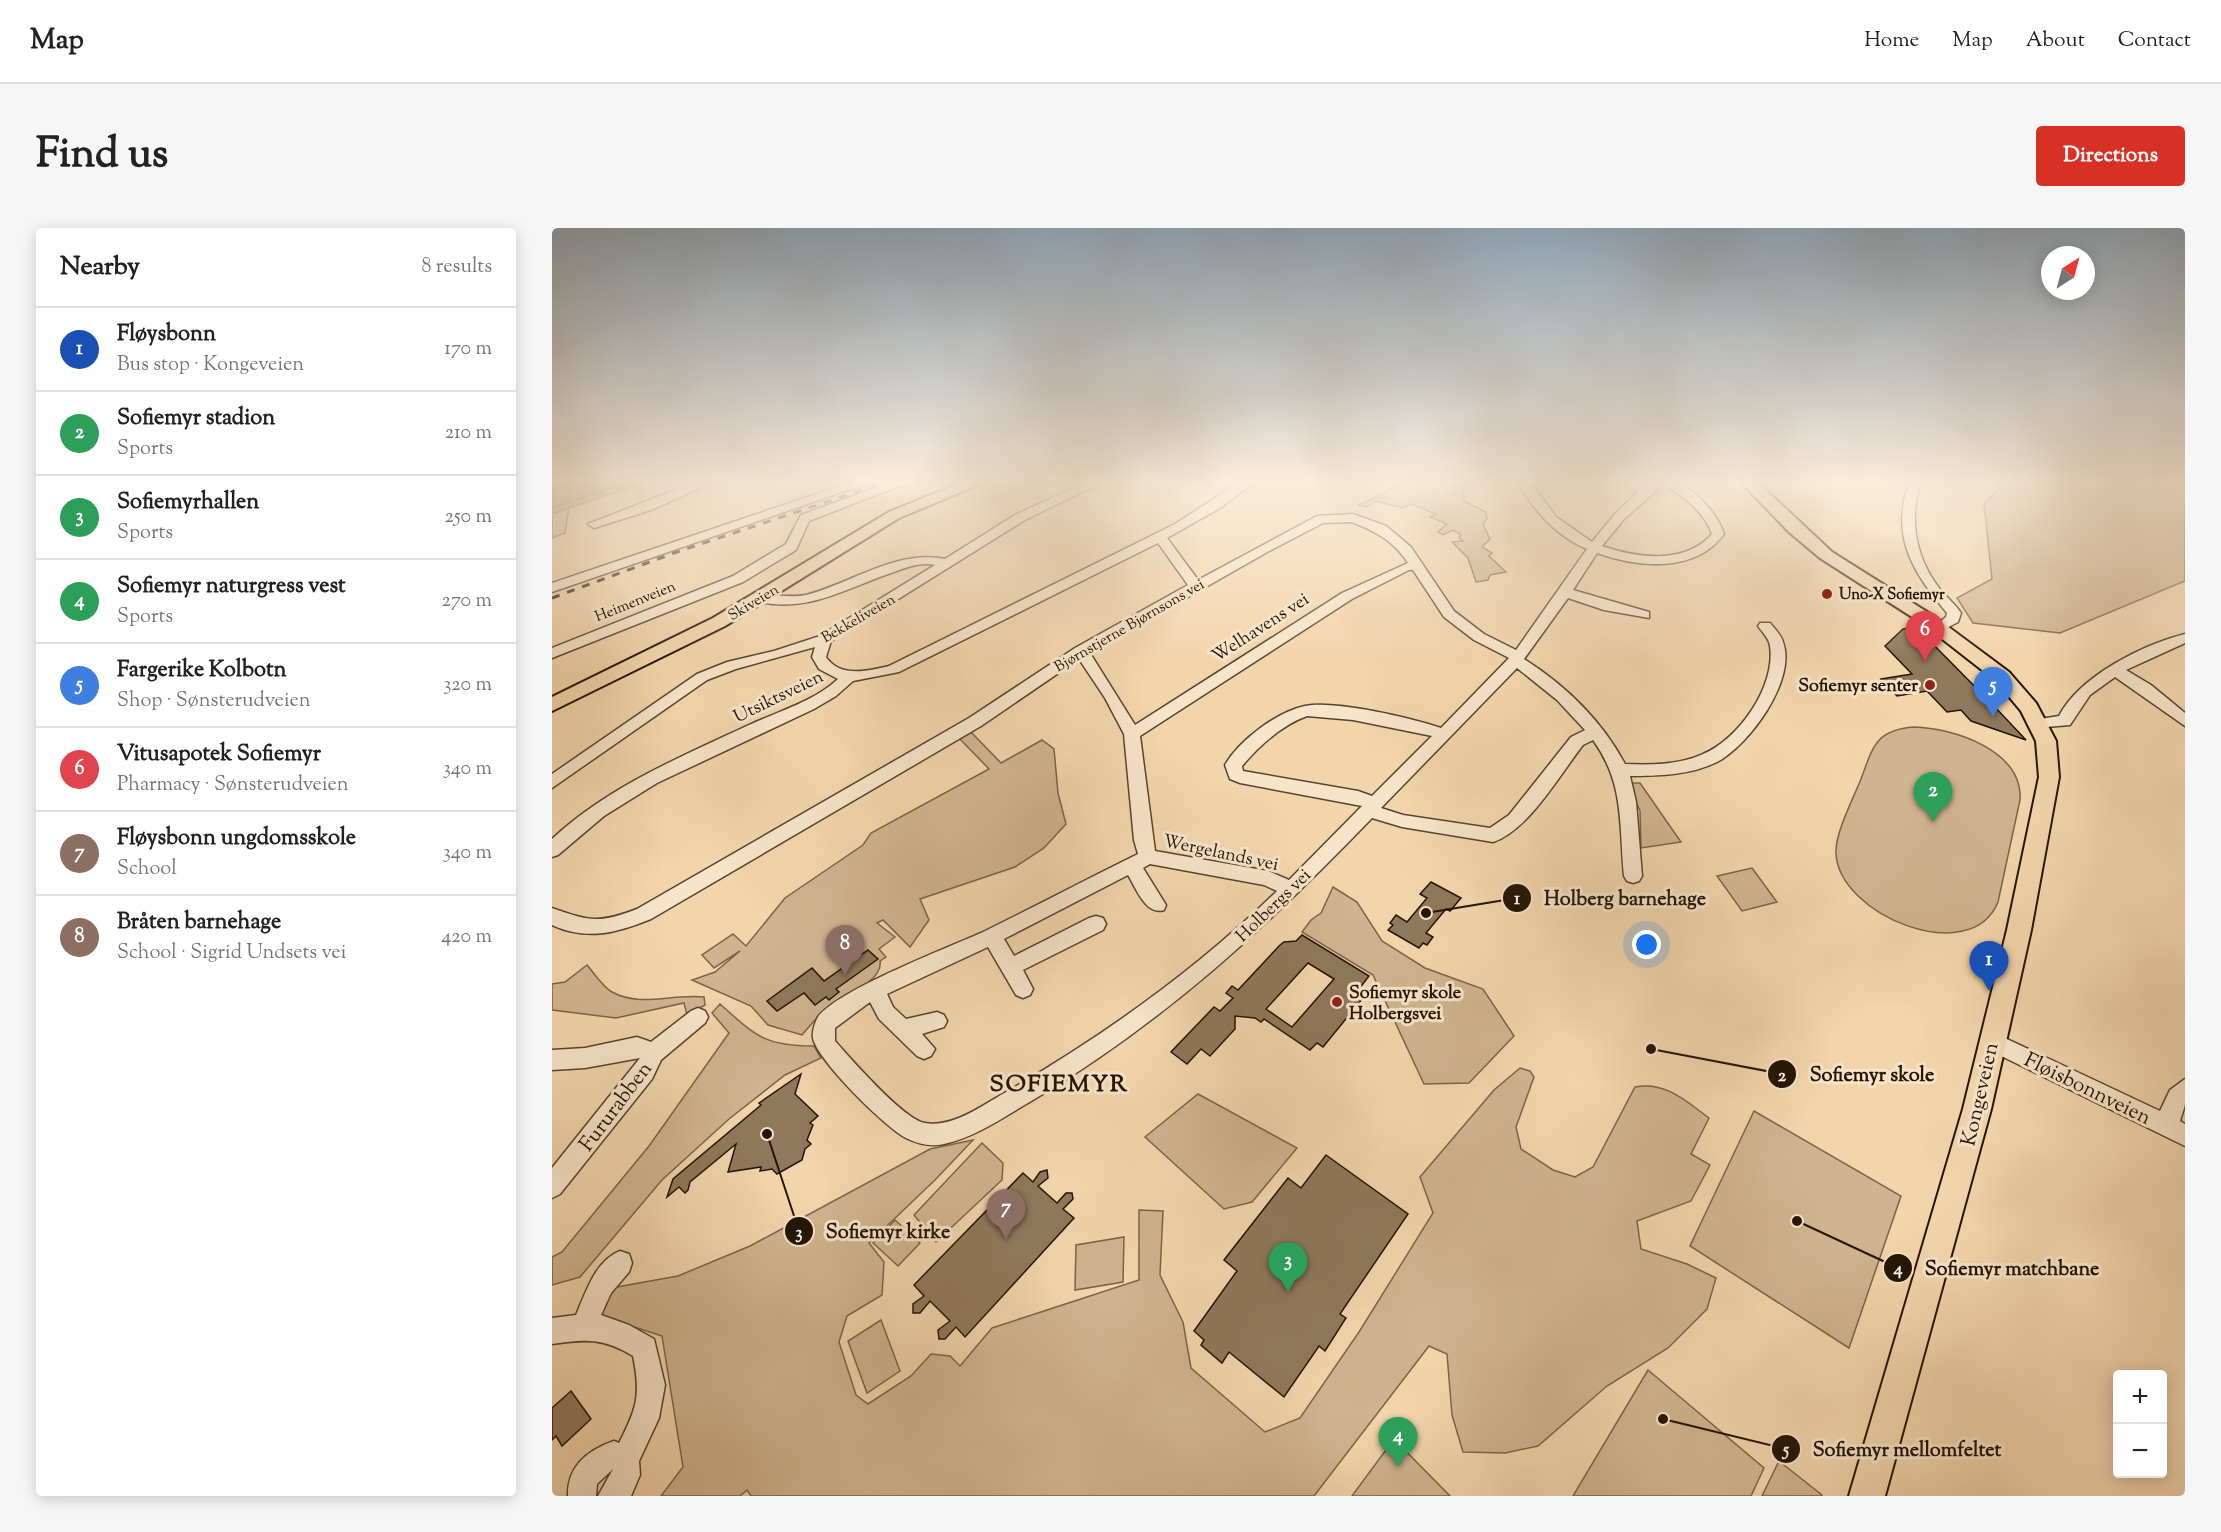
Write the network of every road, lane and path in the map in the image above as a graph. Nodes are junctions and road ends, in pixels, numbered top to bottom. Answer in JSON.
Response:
{"nodes":[{"id":1,"x":691,"y":539,"type":"edge"},
{"id":2,"x":797,"y":539,"type":"edge"},
{"id":3,"x":855,"y":539,"type":"edge"},
{"id":4,"x":985,"y":539,"type":"edge"},
{"id":5,"x":1158,"y":539,"type":"edge"},
{"id":6,"x":1161,"y":539,"type":"edge"},
{"id":7,"x":1281,"y":539,"type":"edge"},
{"id":8,"x":1395,"y":539,"type":"edge"},
{"id":9,"x":1575,"y":539,"type":"edge"},
{"id":10,"x":1603,"y":539,"type":"edge"},
{"id":11,"x":1714,"y":539,"type":"edge"},
{"id":12,"x":1807,"y":539,"type":"edge"},
{"id":13,"x":1910,"y":539,"type":"edge"},
{"id":14,"x":1596,"y":547,"type":"junction"},
{"id":15,"x":947,"y":563,"type":"junction"},
{"id":16,"x":1416,"y":565,"type":"junction"},
{"id":17,"x":1197,"y":586,"type":"junction"},
{"id":18,"x":552,"y":588,"type":"edge"},
{"id":19,"x":1564,"y":592,"type":"junction"},
{"id":20,"x":760,"y":598,"type":"junction"},
{"id":21,"x":1644,"y":615,"type":"dead end"},
{"id":22,"x":1936,"y":624,"type":"junction"},
{"id":23,"x":1765,"y":626,"type":"dead end"},
{"id":24,"x":2185,"y":638,"type":"edge"},
{"id":25,"x":825,"y":639,"type":"junction"},
{"id":26,"x":1080,"y":651,"type":"junction"},
{"id":27,"x":552,"y":653,"type":"edge"},
{"id":28,"x":1516,"y":658,"type":"junction"},
{"id":29,"x":2116,"y":671,"type":"junction"},
{"id":30,"x":849,"y":676,"type":"junction"},
{"id":31,"x":552,"y":705,"type":"edge"},
{"id":32,"x":2037,"y":720,"type":"junction"},
{"id":33,"x":2185,"y":721,"type":"edge"},
{"id":34,"x":1594,"y":732,"type":"junction"},
{"id":35,"x":1132,"y":734,"type":"junction"},
{"id":36,"x":1442,"y":734,"type":"junction"},
{"id":37,"x":1619,"y":770,"type":"junction"},
{"id":38,"x":552,"y":782,"type":"edge"},
{"id":39,"x":1371,"y":807,"type":"junction"},
{"id":40,"x":815,"y":814,"type":"junction"},
{"id":41,"x":552,"y":850,"type":"edge"},
{"id":42,"x":1140,"y":861,"type":"junction"},
{"id":43,"x":1633,"y":876,"type":"dead end"},
{"id":44,"x":1290,"y":889,"type":"junction"},
{"id":45,"x":1157,"y":905,"type":"dead end"},
{"id":46,"x":552,"y":915,"type":"edge"},
{"id":47,"x":1096,"y":924,"type":"dead end"},
{"id":48,"x":625,"y":935,"type":"dead end"},
{"id":49,"x":992,"y":936,"type":"junction"},
{"id":50,"x":1011,"y":967,"type":"junction"},
{"id":51,"x":1023,"y":990,"type":"dead end"},
{"id":52,"x":874,"y":991,"type":"junction"},
{"id":53,"x":698,"y":1017,"type":"dead end"},
{"id":54,"x":938,"y":1021,"type":"dead end"},
{"id":55,"x":903,"y":1029,"type":"junction"},
{"id":56,"x":1992,"y":1041,"type":"junction"},
{"id":57,"x":924,"y":1049,"type":"dead end"},
{"id":58,"x":654,"y":1053,"type":"junction"},
{"id":59,"x":552,"y":1060,"type":"edge"},
{"id":60,"x":2185,"y":1089,"type":"edge"},
{"id":61,"x":2176,"y":1131,"type":"edge"},
{"id":62,"x":552,"y":1186,"type":"edge"},
{"id":63,"x":620,"y":1263,"type":"dead end"},
{"id":64,"x":584,"y":1326,"type":"junction"},
{"id":65,"x":552,"y":1331,"type":"edge"},
{"id":66,"x":625,"y":1460,"type":"junction"},
{"id":67,"x":1867,"y":1495,"type":"edge"},
{"id":68,"x":582,"y":1496,"type":"edge"},
{"id":69,"x":612,"y":1496,"type":"edge"}],
"edges":[{"from":1,"to":18,"type":"street"},
{"from":2,"to":27,"type":"street","name":"Heimenveien"},
{"from":3,"to":20,"type":"main road","name":"Skiveien"},
{"from":4,"to":15,"type":"street","name":"Bekkeliveien"},
{"from":5,"to":30,"type":"street","name":"Utsiktsveien"},
{"from":6,"to":17,"type":"street"},
{"from":7,"to":17,"type":"street","name":"Bjørnstjerne Bjørnsons vei"},
{"from":8,"to":16,"type":"street","name":"Bjørnstjerne Bjørnsons vei"},
{"from":9,"to":14,"type":"street"},
{"from":10,"to":14,"type":"street","name":"Holbergs vei"},
{"from":11,"to":14,"type":"street"},
{"from":12,"to":22,"type":"main road"},
{"from":13,"to":22,"type":"street"},
{"from":14,"to":19,"type":"street","name":"Holbergs vei"},
{"from":15,"to":20,"type":"street"},
{"from":15,"to":25,"type":"street","name":"Bekkeliveien"},
{"from":16,"to":28,"type":"street","name":"Bjørnstjerne Bjørnsons vei"},
{"from":16,"to":35,"type":"street","name":"Welhavens vei"},
{"from":17,"to":26,"type":"street","name":"Bjørnstjerne Bjørnsons vei"},
{"from":19,"to":21,"type":"street"},
{"from":19,"to":28,"type":"street","name":"Holbergs vei"},
{"from":20,"to":31,"type":"main road","name":"Skiveien"},
{"from":22,"to":32,"type":"main road"},
{"from":23,"to":37,"type":"street"},
{"from":24,"to":29,"type":"street"},
{"from":25,"to":30,"type":"street"},
{"from":25,"to":38,"type":"street","name":"Bekkeliveien"},
{"from":26,"to":35,"type":"street","name":"Wergelands vei"},
{"from":26,"to":40,"type":"street","name":"Bjørnstjerne Bjørnsons vei"},
{"from":28,"to":34,"type":"street","name":"Bjørnstjerne Bjørnsons vei"},
{"from":28,"to":36,"type":"street","name":"Holbergs vei"},
{"from":29,"to":32,"type":"street"},
{"from":29,"to":33,"type":"street"},
{"from":30,"to":41,"type":"street","name":"Utsiktsveien"},
{"from":32,"to":56,"type":"main road","name":"Kongeveien"},
{"from":34,"to":37,"type":"street","name":"Bjørnstjerne Bjørnsons vei"},
{"from":34,"to":39,"type":"street"},
{"from":35,"to":42,"type":"street","name":"Wergelands vei"},
{"from":36,"to":39,"type":"street","name":"Holbergs vei"},
{"from":36,"to":39,"type":"street"},
{"from":37,"to":43,"type":"street","name":"Bjørnstjerne Bjørnsons vei"},
{"from":39,"to":44,"type":"street","name":"Holbergs vei"},
{"from":40,"to":46,"type":"street","name":"Bjørnstjerne Bjørnsons vei"},
{"from":40,"to":48,"type":"street","name":"Bjørnstjerne Bjørnsons vei"},
{"from":42,"to":44,"type":"street","name":"Wergelands vei"},
{"from":42,"to":45,"type":"street"},
{"from":42,"to":49,"type":"street"},
{"from":44,"to":52,"type":"street","name":"Holbergs vei"},
{"from":47,"to":50,"type":"street"},
{"from":49,"to":50,"type":"street"},
{"from":49,"to":52,"type":"street"},
{"from":50,"to":51,"type":"street"},
{"from":52,"to":55,"type":"street"},
{"from":53,"to":58,"type":"street","name":"Fururabben"},
{"from":54,"to":55,"type":"street"},
{"from":55,"to":57,"type":"street"},
{"from":56,"to":61,"type":"street","name":"Fløisbonnveien"},
{"from":56,"to":67,"type":"main road","name":"Kongeveien"},
{"from":58,"to":59,"type":"street","name":"Fururabben"},
{"from":58,"to":62,"type":"street","name":"Fururabben"},
{"from":60,"to":61,"type":"street"},
{"from":63,"to":64,"type":"street"},
{"from":64,"to":65,"type":"street"},
{"from":64,"to":66,"type":"street"},
{"from":66,"to":68,"type":"street"},
{"from":66,"to":69,"type":"street"}]}
